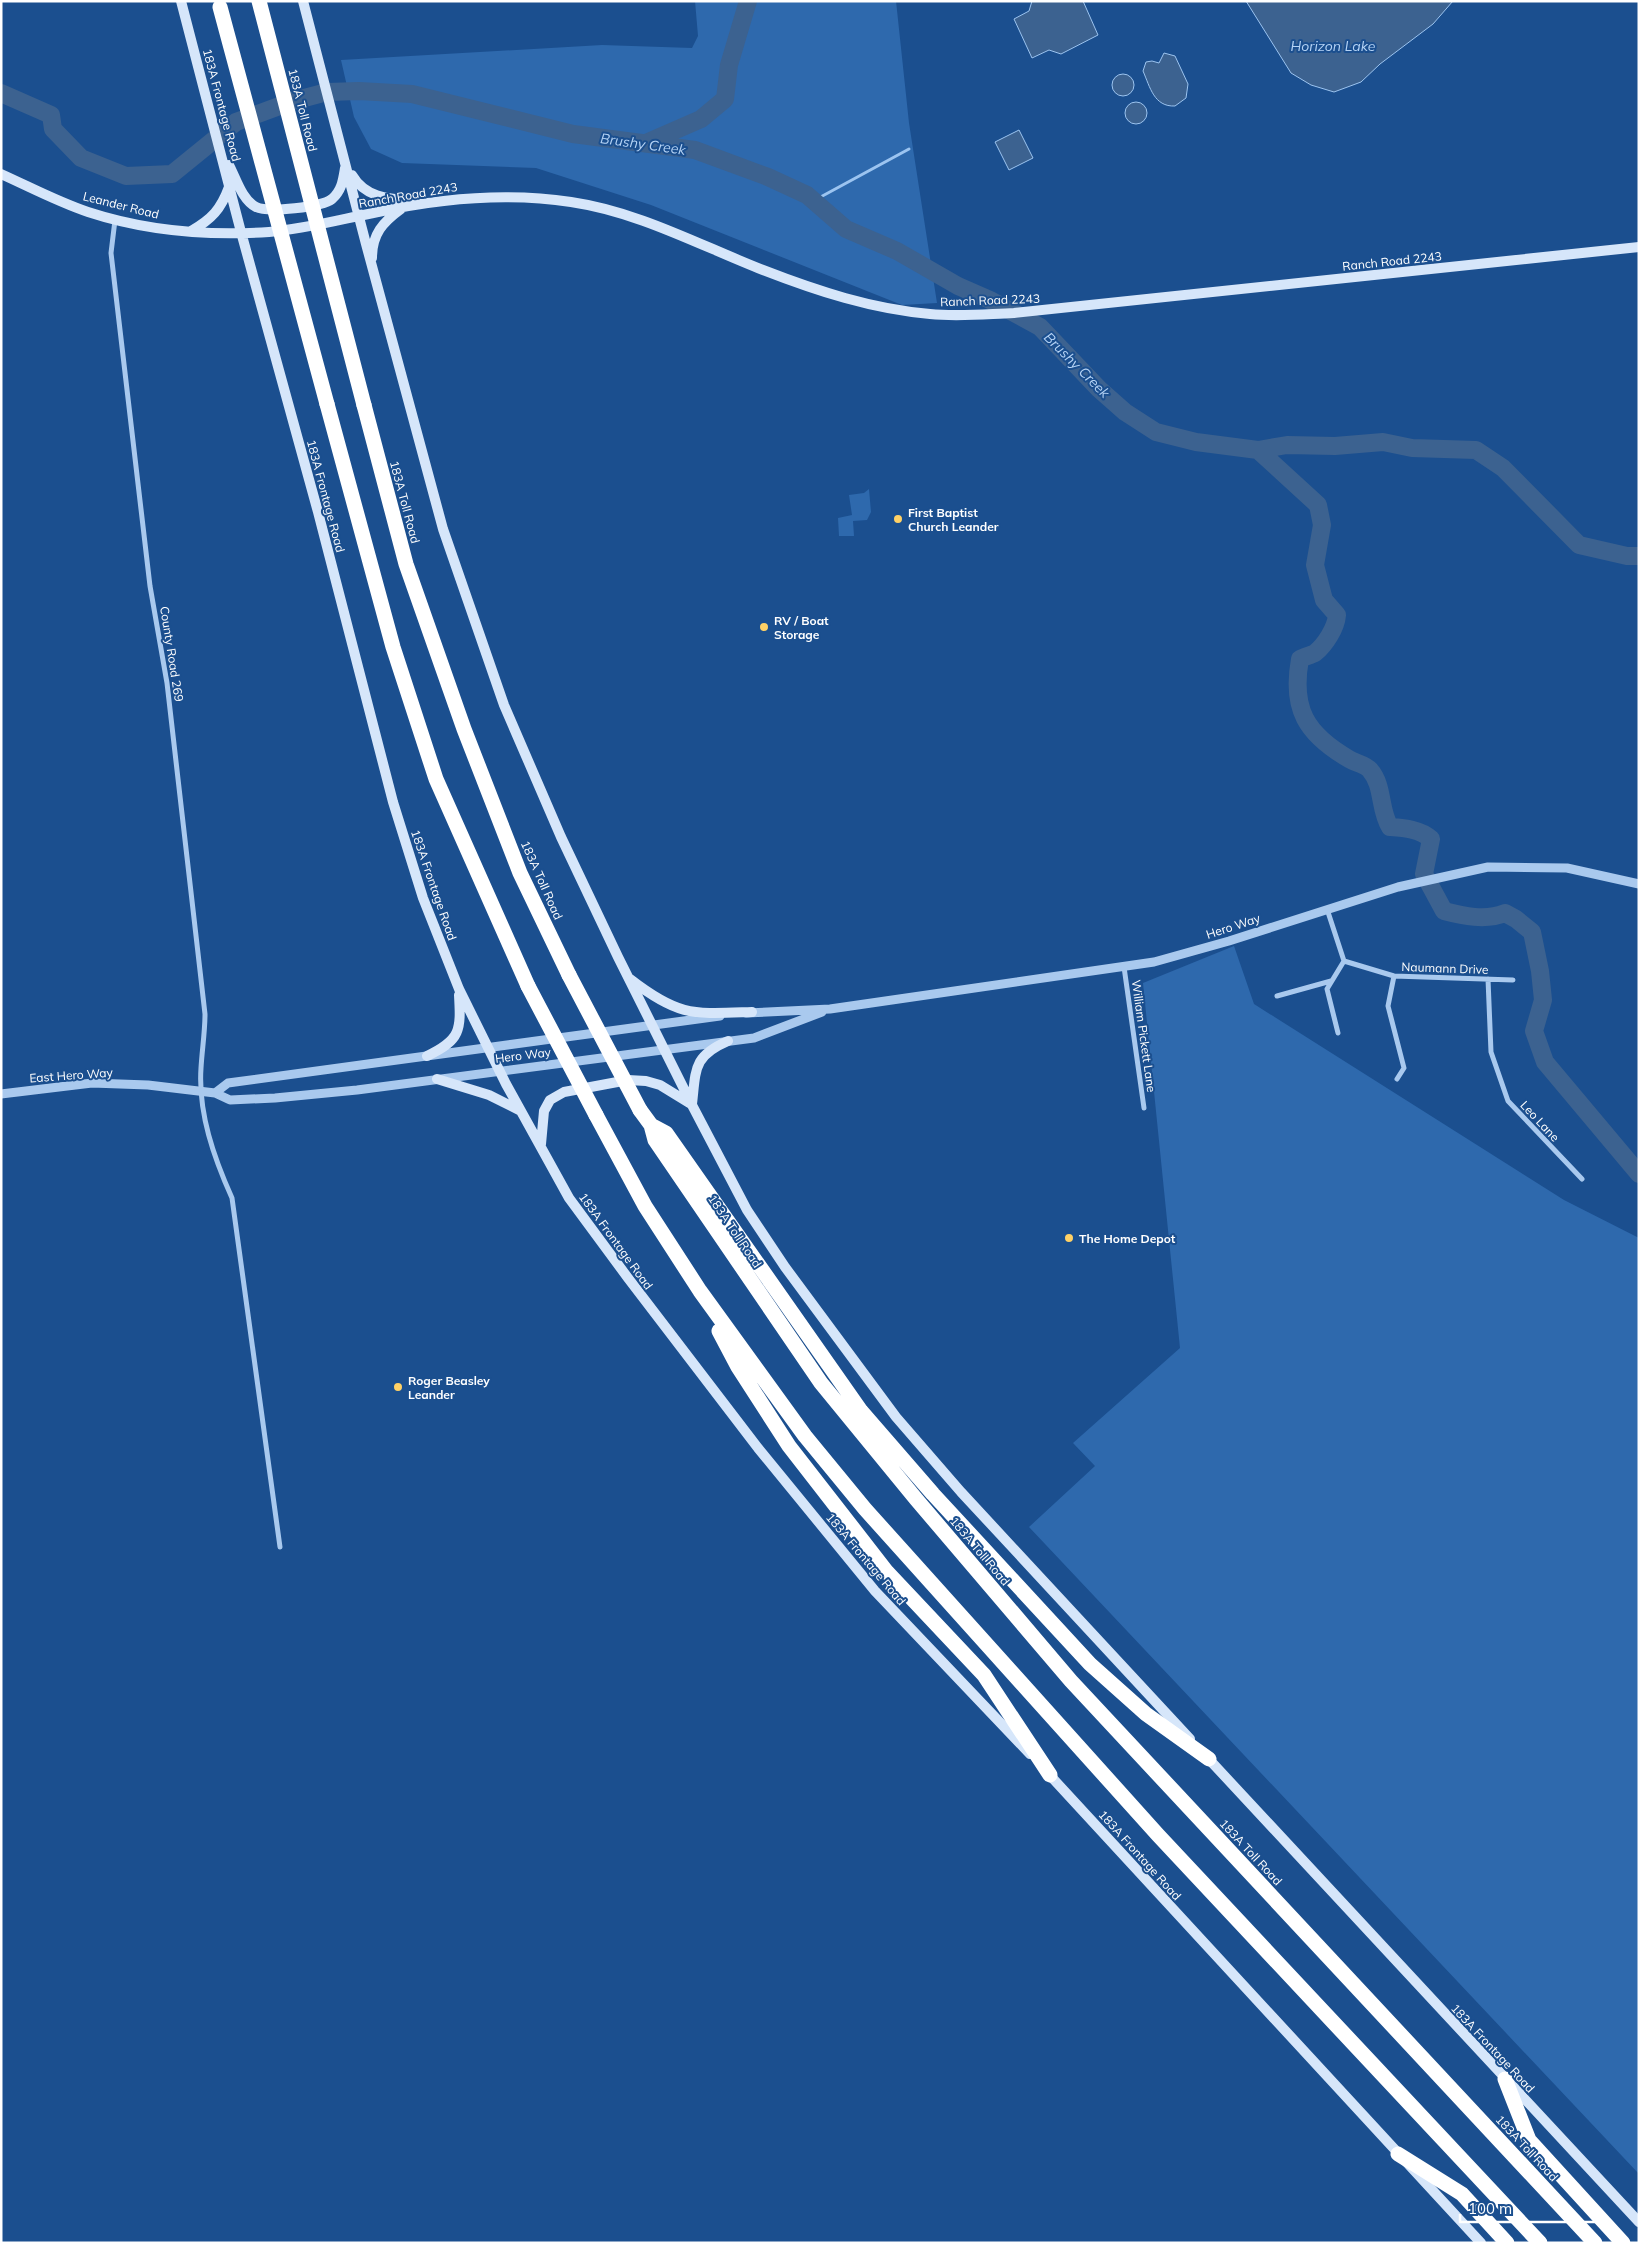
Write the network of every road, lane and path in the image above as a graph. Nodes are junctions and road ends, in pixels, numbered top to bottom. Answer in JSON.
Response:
{"nodes":[{"id":1,"x":181,"y":1,"type":"edge"},
{"id":2,"x":259,"y":1,"type":"edge"},
{"id":3,"x":303,"y":1,"type":"edge"},
{"id":4,"x":219,"y":4,"type":"edge"},
{"id":5,"x":346,"y":163,"type":"junction"},
{"id":6,"x":1,"y":174,"type":"edge"},
{"id":7,"x":231,"y":182,"type":"junction"},
{"id":8,"x":430,"y":202,"type":"junction"},
{"id":9,"x":404,"y":207,"type":"junction"},
{"id":10,"x":358,"y":216,"type":"junction"},
{"id":11,"x":115,"y":220,"type":"junction"},
{"id":12,"x":190,"y":231,"type":"junction"},
{"id":13,"x":241,"y":232,"type":"junction"},
{"id":14,"x":1639,"y":247,"type":"edge"},
{"id":15,"x":374,"y":274,"type":"junction"},
{"id":16,"x":1639,"y":884,"type":"edge"},
{"id":17,"x":1327,"y":909,"type":"junction"},
{"id":18,"x":1344,"y":961,"type":"junction"},
{"id":19,"x":1124,"y":967,"type":"junction"},
{"id":20,"x":1394,"y":976,"type":"junction"},
{"id":21,"x":628,"y":977,"type":"junction"},
{"id":22,"x":1488,"y":979,"type":"junction"},
{"id":23,"x":1332,"y":980,"type":"junction"},
{"id":24,"x":1513,"y":980,"type":"dead end"},
{"id":25,"x":459,"y":989,"type":"junction"},
{"id":26,"x":1277,"y":996,"type":"dead end"},
{"id":27,"x":830,"y":1009,"type":"junction"},
{"id":28,"x":752,"y":1012,"type":"junction"},
{"id":29,"x":652,"y":1026,"type":"junction"},
{"id":30,"x":1338,"y":1034,"type":"dead end"},
{"id":31,"x":728,"y":1041,"type":"junction"},
{"id":32,"x":489,"y":1048,"type":"junction"},
{"id":33,"x":664,"y":1049,"type":"junction"},
{"id":34,"x":427,"y":1056,"type":"junction"},
{"id":35,"x":500,"y":1070,"type":"junction"},
{"id":36,"x":437,"y":1079,"type":"junction"},
{"id":37,"x":1397,"y":1079,"type":"dead end"},
{"id":38,"x":582,"y":1089,"type":"junction"},
{"id":39,"x":202,"y":1092,"type":"junction"},
{"id":40,"x":215,"y":1093,"type":"junction"},
{"id":41,"x":1,"y":1094,"type":"edge"},
{"id":42,"x":692,"y":1105,"type":"junction"},
{"id":43,"x":1144,"y":1108,"type":"dead end"},
{"id":44,"x":521,"y":1111,"type":"junction"},
{"id":45,"x":651,"y":1125,"type":"junction"},
{"id":46,"x":541,"y":1146,"type":"junction"},
{"id":47,"x":1582,"y":1179,"type":"dead end"},
{"id":48,"x":700,"y":1291,"type":"junction"},
{"id":49,"x":280,"y":1547,"type":"dead end"},
{"id":50,"x":1209,"y":1759,"type":"junction"},
{"id":51,"x":1050,"y":1775,"type":"junction"},
{"id":52,"x":1505,"y":2079,"type":"junction"},
{"id":53,"x":1398,"y":2154,"type":"junction"},
{"id":54,"x":1639,"y":2222,"type":"edge"},
{"id":55,"x":1480,"y":2243,"type":"edge"},
{"id":56,"x":1507,"y":2243,"type":"edge"},
{"id":57,"x":1540,"y":2243,"type":"edge"},
{"id":58,"x":1595,"y":2243,"type":"edge"},
{"id":59,"x":1623,"y":2243,"type":"edge"}],
"edges":[{"from":1,"to":7,"type":"main road","name":"183A Frontage Road"},
{"from":2,"to":45,"type":"highway","name":"183A Toll Road","bridge":true},
{"from":3,"to":5,"type":"main road","name":"183A Frontage Road"},
{"from":4,"to":38,"type":"highway","bridge":true},
{"from":5,"to":7,"type":"main road"},
{"from":5,"to":8,"type":"main road"},
{"from":5,"to":10,"type":"main road","name":"183A Frontage Road"},
{"from":6,"to":11,"type":"main road","name":"Leander Road"},
{"from":7,"to":12,"type":"main road"},
{"from":7,"to":13,"type":"main road","name":"183A Frontage Road"},
{"from":8,"to":9,"type":"main road","name":"Ranch Road 2243"},
{"from":8,"to":14,"type":"main road","name":"Ranch Road 2243"},
{"from":9,"to":10,"type":"main road","name":"Ranch Road 2243"},
{"from":9,"to":15,"type":"main road"},
{"from":10,"to":13,"type":"main road","name":"Ranch Road 2243"},
{"from":10,"to":15,"type":"main road","name":"183A Frontage Road"},
{"from":11,"to":12,"type":"main road","name":"Leander Road"},
{"from":11,"to":39,"type":"street","name":"County Road 269"},
{"from":12,"to":13,"type":"main road","name":"Leander Road"},
{"from":13,"to":25,"type":"main road","name":"183A Frontage Road"},
{"from":15,"to":21,"type":"main road","name":"183A Frontage Road"},
{"from":16,"to":17,"type":"street","name":"Hero Way"},
{"from":17,"to":18,"type":"street"},
{"from":17,"to":19,"type":"street","name":"Hero Way"},
{"from":18,"to":20,"type":"street","name":"Naumann Drive"},
{"from":18,"to":23,"type":"street"},
{"from":19,"to":27,"type":"street","name":"Hero Way"},
{"from":19,"to":43,"type":"street","name":"William Pickett Lane"},
{"from":20,"to":22,"type":"street","name":"Naumann Drive"},
{"from":20,"to":37,"type":"street"},
{"from":21,"to":28,"type":"main road"},
{"from":21,"to":29,"type":"main road","name":"183A Frontage Road"},
{"from":22,"to":24,"type":"street","name":"Naumann Drive"},
{"from":22,"to":47,"type":"street","name":"Leo Lane"},
{"from":23,"to":26,"type":"street"},
{"from":23,"to":30,"type":"street"},
{"from":25,"to":32,"type":"main road","name":"183A Frontage Road"},
{"from":25,"to":34,"type":"main road"},
{"from":27,"to":28,"type":"street","name":"Hero Way"},
{"from":27,"to":31,"type":"street","name":"Hero Way"},
{"from":28,"to":29,"type":"street","name":"Hero Way"},
{"from":29,"to":32,"type":"street","name":"Hero Way"},
{"from":29,"to":33,"type":"main road","name":"183A Frontage Road"},
{"from":31,"to":33,"type":"street","name":"Hero Way"},
{"from":31,"to":42,"type":"main road"},
{"from":32,"to":34,"type":"street","name":"Hero Way"},
{"from":32,"to":35,"type":"main road","name":"183A Frontage Road"},
{"from":33,"to":35,"type":"street","name":"Hero Way"},
{"from":33,"to":42,"type":"main road","name":"183A Frontage Road"},
{"from":34,"to":40,"type":"street","name":"Hero Way"},
{"from":35,"to":36,"type":"street","name":"Hero Way"},
{"from":35,"to":44,"type":"main road","name":"183A Frontage Road"},
{"from":36,"to":40,"type":"street","name":"Hero Way"},
{"from":36,"to":44,"type":"main road"},
{"from":38,"to":42,"type":"main road"},
{"from":38,"to":46,"type":"main road"},
{"from":38,"to":48,"type":"highway","bridge":true},
{"from":39,"to":40,"type":"street","name":"Hero Way"},
{"from":39,"to":41,"type":"street","name":"East Hero Way"},
{"from":39,"to":49,"type":"street","name":"County Road 269"},
{"from":42,"to":50,"type":"main road","name":"183A Frontage Road"},
{"from":44,"to":46,"type":"main road","name":"183A Frontage Road"},
{"from":45,"to":50,"type":"highway"},
{"from":45,"to":58,"type":"highway","name":"183A Toll Road"},
{"from":46,"to":51,"type":"main road","name":"183A Frontage Road"},
{"from":48,"to":51,"type":"highway"},
{"from":48,"to":57,"type":"highway"},
{"from":50,"to":52,"type":"main road","name":"183A Frontage Road"},
{"from":51,"to":53,"type":"main road","name":"183A Frontage Road"},
{"from":52,"to":54,"type":"main road","name":"183A Frontage Road"},
{"from":52,"to":59,"type":"highway"},
{"from":53,"to":55,"type":"main road","name":"183A Frontage Road"},
{"from":53,"to":56,"type":"highway"}]}
